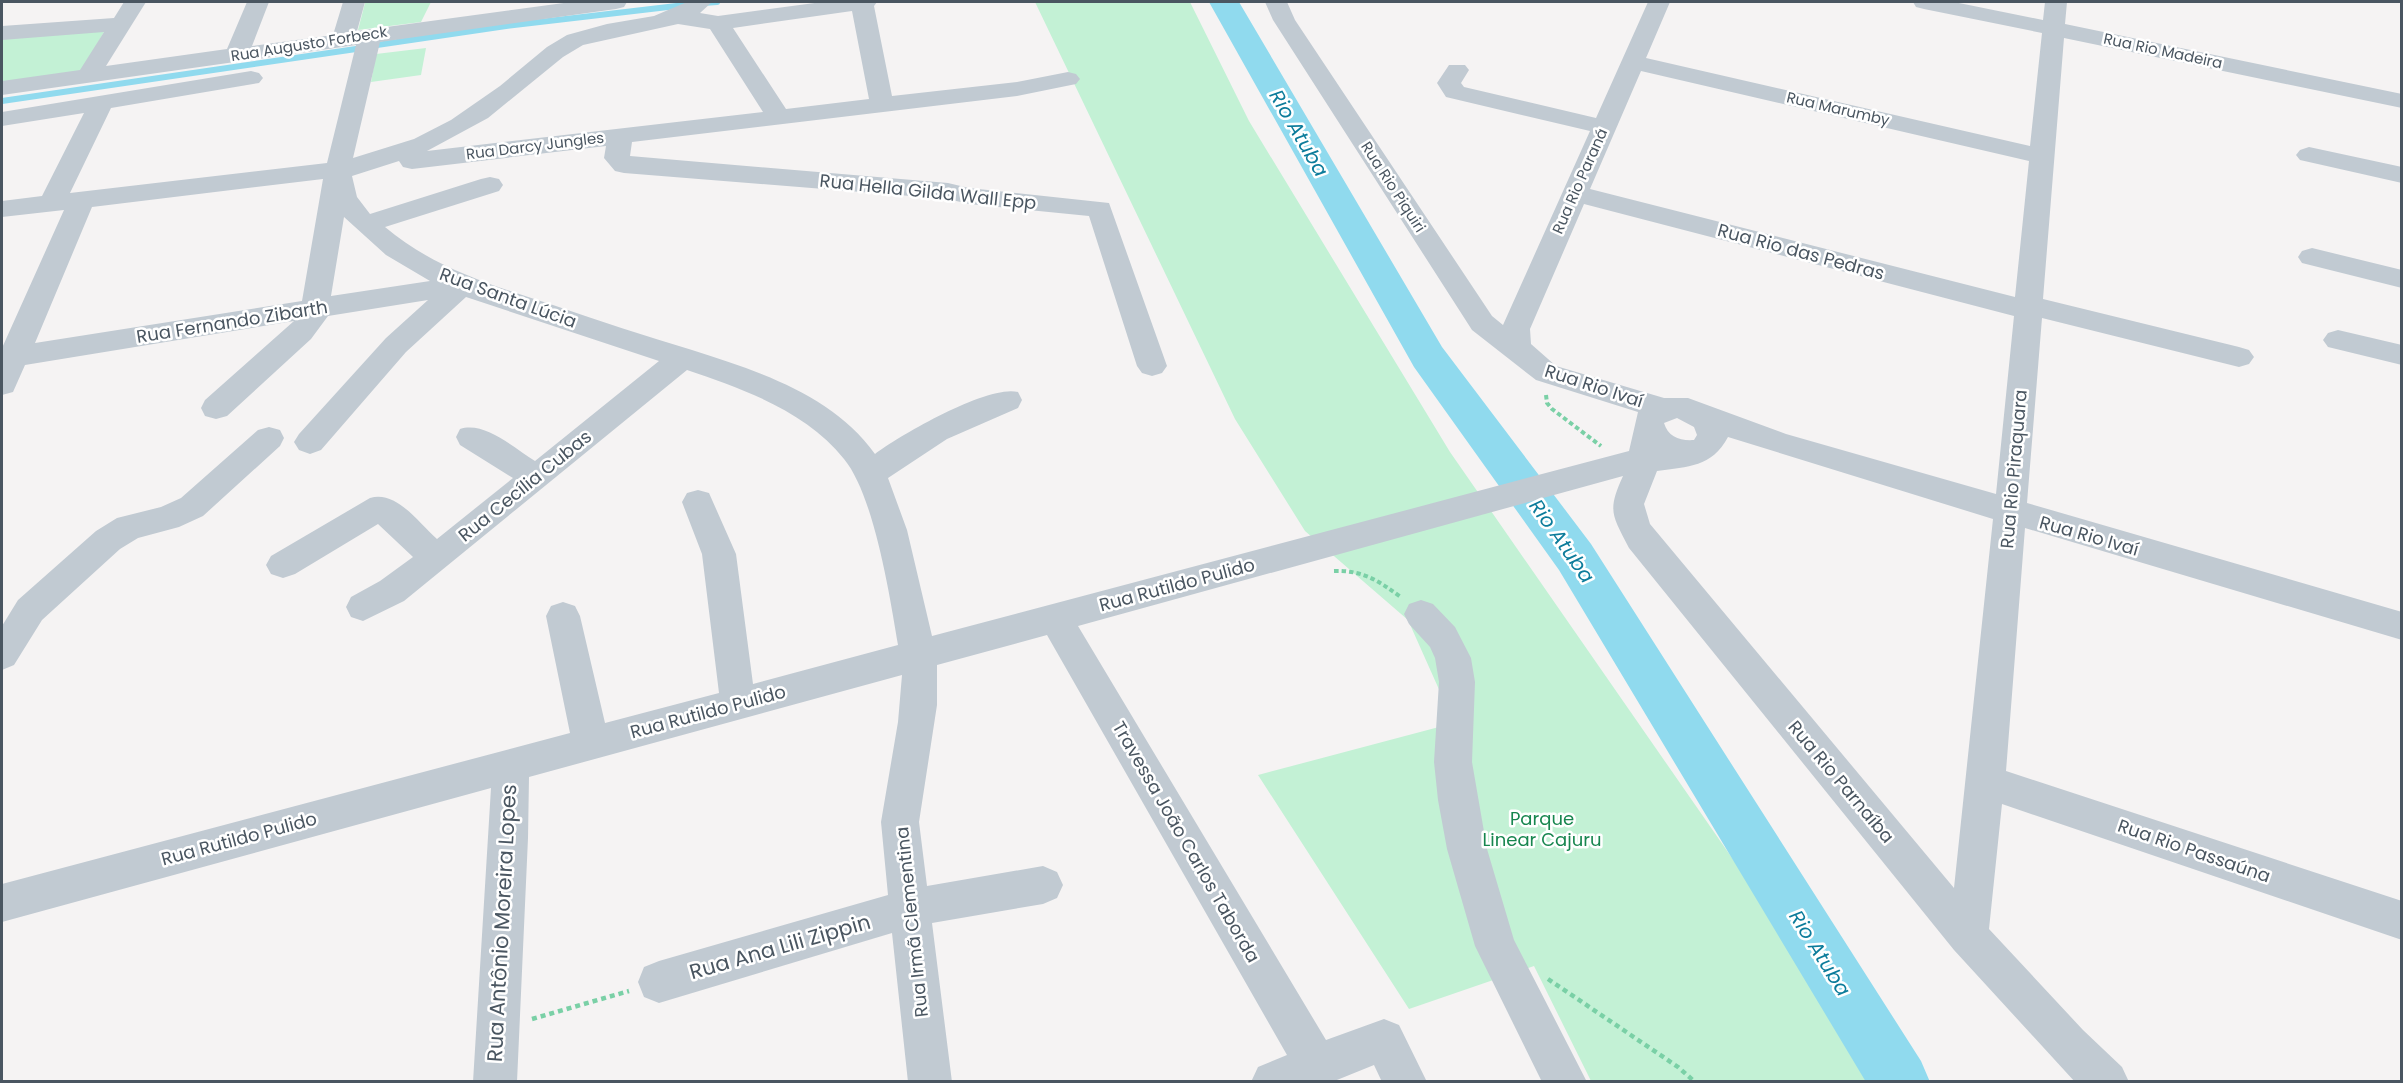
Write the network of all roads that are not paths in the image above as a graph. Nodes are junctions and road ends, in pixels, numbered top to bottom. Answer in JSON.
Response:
{"nodes":[{"id":1,"x":135,"y":2,"type":"edge"},
{"id":2,"x":258,"y":2,"type":"edge"},
{"id":3,"x":354,"y":2,"type":"edge"},
{"id":4,"x":442,"y":2,"type":"edge"},
{"id":5,"x":616,"y":2,"type":"edge"},
{"id":6,"x":864,"y":2,"type":"edge"},
{"id":7,"x":1276,"y":2,"type":"edge"},
{"id":8,"x":1659,"y":2,"type":"edge"},
{"id":9,"x":1924,"y":2,"type":"edge"},
{"id":10,"x":690,"y":10,"type":"edge"},
{"id":11,"x":2055,"y":15,"type":"edge"},
{"id":12,"x":718,"y":23,"type":"junction"},
{"id":13,"x":121,"y":24,"type":"junction"},
{"id":14,"x":431,"y":26,"type":"junction"},
{"id":15,"x":2,"y":33,"type":"edge"},
{"id":16,"x":370,"y":35,"type":"junction"},
{"id":17,"x":343,"y":39,"type":"junction"},
{"id":18,"x":236,"y":56,"type":"junction"},
{"id":19,"x":1633,"y":62,"type":"junction"},
{"id":20,"x":1458,"y":70,"type":"dead end"},
{"id":21,"x":88,"y":76,"type":"junction"},
{"id":22,"x":251,"y":78,"type":"dead end"},
{"id":23,"x":1068,"y":79,"type":"dead end"},
{"id":24,"x":2,"y":88,"type":"edge"},
{"id":25,"x":2402,"y":101,"type":"edge"},
{"id":26,"x":101,"y":103,"type":"junction"},
{"id":27,"x":882,"y":105,"type":"junction"},
{"id":28,"x":779,"y":117,"type":"junction"},
{"id":29,"x":2,"y":119,"type":"edge"},
{"id":30,"x":1604,"y":127,"type":"junction"},
{"id":31,"x":621,"y":136,"type":"junction"},
{"id":32,"x":2309,"y":155,"type":"dead end"},
{"id":33,"x":2043,"y":157,"type":"junction"},
{"id":34,"x":338,"y":169,"type":"junction"},
{"id":35,"x":2402,"y":176,"type":"edge"},
{"id":36,"x":490,"y":185,"type":"dead end"},
{"id":37,"x":1575,"y":193,"type":"junction"},
{"id":38,"x":82,"y":200,"type":"junction"},
{"id":39,"x":52,"y":204,"type":"junction"},
{"id":40,"x":2,"y":209,"type":"edge"},
{"id":41,"x":366,"y":224,"type":"junction"},
{"id":42,"x":2312,"y":257,"type":"dead end"},
{"id":43,"x":2402,"y":279,"type":"edge"},
{"id":44,"x":462,"y":285,"type":"junction"},
{"id":45,"x":2028,"y":308,"type":"junction"},
{"id":46,"x":315,"y":309,"type":"junction"},
{"id":47,"x":2338,"y":340,"type":"dead end"},
{"id":48,"x":2402,"y":355,"type":"edge"},
{"id":49,"x":2239,"y":357,"type":"dead end"},
{"id":50,"x":7,"y":358,"type":"edge"},
{"id":51,"x":682,"y":359,"type":"junction"},
{"id":52,"x":1152,"y":366,"type":"dead end"},
{"id":53,"x":1536,"y":366,"type":"junction"},
{"id":54,"x":2,"y":384,"type":"edge"},
{"id":55,"x":1007,"y":400,"type":"dead end"},
{"id":56,"x":216,"y":408,"type":"dead end"},
{"id":57,"x":1700,"y":415,"type":"junction"},
{"id":58,"x":471,"y":437,"type":"dead end"},
{"id":59,"x":269,"y":438,"type":"dead end"},
{"id":60,"x":310,"y":442,"type":"dead end"},
{"id":61,"x":1778,"y":443,"type":"junction"},
{"id":62,"x":1637,"y":445,"type":"junction"},
{"id":63,"x":1703,"y":449,"type":"junction"},
{"id":64,"x":871,"y":474,"type":"junction"},
{"id":65,"x":535,"y":476,"type":"junction"},
{"id":66,"x":698,"y":502,"type":"dead end"},
{"id":67,"x":2010,"y":513,"type":"junction"},
{"id":68,"x":436,"y":558,"type":"junction"},
{"id":69,"x":283,"y":565,"type":"dead end"},
{"id":70,"x":363,"y":607,"type":"dead end"},
{"id":71,"x":1421,"y":614,"type":"road end"},
{"id":72,"x":563,"y":616,"type":"dead end"},
{"id":73,"x":1055,"y":618,"type":"junction"},
{"id":74,"x":2402,"y":626,"type":"edge"},
{"id":75,"x":2,"y":655,"type":"edge"},
{"id":76,"x":916,"y":655,"type":"junction"},
{"id":77,"x":738,"y":704,"type":"junction"},
{"id":78,"x":591,"y":743,"type":"junction"},
{"id":79,"x":510,"y":765,"type":"junction"},
{"id":80,"x":1986,"y":781,"type":"junction"},
{"id":81,"x":1042,"y":885,"type":"dead end"},
{"id":82,"x":2,"y":903,"type":"edge"},
{"id":83,"x":908,"y":910,"type":"junction"},
{"id":84,"x":2402,"y":921,"type":"edge"},
{"id":85,"x":1968,"y":936,"type":"junction"},
{"id":86,"x":659,"y":982,"type":"road end"},
{"id":87,"x":1317,"y":1065,"type":"junction"},
{"id":88,"x":495,"y":1082,"type":"edge"},
{"id":89,"x":930,"y":1082,"type":"edge"},
{"id":90,"x":1273,"y":1082,"type":"edge"},
{"id":91,"x":1406,"y":1082,"type":"edge"},
{"id":92,"x":1565,"y":1082,"type":"edge"},
{"id":93,"x":2107,"y":1082,"type":"edge"}],
"edges":[{"from":1,"to":13,"type":"street"},
{"from":2,"to":18,"type":"street"},
{"from":3,"to":17,"type":"street"},
{"from":4,"to":14,"type":"street"},
{"from":5,"to":14,"type":"street","name":"Rua Augusto Forbeck"},
{"from":6,"to":12,"type":"street"},
{"from":6,"to":27,"type":"street"},
{"from":7,"to":53,"type":"street","name":"Rua Rio Piquiri"},
{"from":8,"to":19,"type":"street","name":"Rua Rio Paraná"},
{"from":9,"to":11,"type":"street","name":"Rua Rio Madeira"},
{"from":10,"to":12,"type":"street"},
{"from":10,"to":34,"type":"street"},
{"from":11,"to":25,"type":"street","name":"Rua Rio Madeira"},
{"from":11,"to":33,"type":"street","name":"Rua Rio Piraquara"},
{"from":12,"to":28,"type":"street"},
{"from":13,"to":15,"type":"street"},
{"from":13,"to":21,"type":"street"},
{"from":14,"to":16,"type":"street","name":"Rua Augusto Forbeck"},
{"from":16,"to":17,"type":"street","name":"Rua Augusto Forbeck"},
{"from":16,"to":34,"type":"street"},
{"from":17,"to":18,"type":"street","name":"Rua Augusto Forbeck"},
{"from":18,"to":21,"type":"street","name":"Rua Augusto Forbeck"},
{"from":19,"to":30,"type":"street","name":"Rua Rio Paraná"},
{"from":19,"to":33,"type":"street","name":"Rua Marumby"},
{"from":20,"to":30,"type":"street"},
{"from":21,"to":24,"type":"street","name":"Rua Augusto Forbeck"},
{"from":22,"to":26,"type":"street"},
{"from":23,"to":27,"type":"street","name":"Rua Darcy Jungles"},
{"from":26,"to":29,"type":"street"},
{"from":26,"to":39,"type":"street"},
{"from":27,"to":28,"type":"street","name":"Rua Darcy Jungles"},
{"from":28,"to":31,"type":"street","name":"Rua Darcy Jungles"},
{"from":30,"to":37,"type":"street","name":"Rua Rio Paraná"},
{"from":31,"to":34,"type":"street","name":"Rua Darcy Jungles"},
{"from":31,"to":52,"type":"street","name":"Rua Hella Gilda Wall Epp"},
{"from":32,"to":35,"type":"street"},
{"from":33,"to":45,"type":"street","name":"Rua Rio Piraquara"},
{"from":34,"to":38,"type":"street","name":"Rua Darcy Jungles"},
{"from":34,"to":41,"type":"street","name":"Rua Santa Lúcia"},
{"from":34,"to":46,"type":"street"},
{"from":36,"to":41,"type":"street"},
{"from":37,"to":45,"type":"street","name":"Rua Rio das Pedras"},
{"from":37,"to":53,"type":"street","name":"Rua Rio Paraná"},
{"from":38,"to":39,"type":"street","name":"Rua Darcy Jungles"},
{"from":38,"to":50,"type":"street"},
{"from":39,"to":40,"type":"street","name":"Rua Darcy Jungles"},
{"from":41,"to":44,"type":"street","name":"Rua Santa Lúcia"},
{"from":42,"to":43,"type":"street"},
{"from":44,"to":46,"type":"street","name":"Rua Fernando Zibarth"},
{"from":44,"to":51,"type":"street","name":"Rua Santa Lúcia"},
{"from":44,"to":60,"type":"street"},
{"from":45,"to":49,"type":"street","name":"Rua Rio das Pedras"},
{"from":45,"to":67,"type":"street","name":"Rua Rio Piraquara"},
{"from":46,"to":50,"type":"street","name":"Rua Fernando Zibarth"},
{"from":46,"to":56,"type":"street"},
{"from":47,"to":48,"type":"street"},
{"from":50,"to":54,"type":"street"},
{"from":51,"to":64,"type":"street","name":"Rua Santa Lúcia"},
{"from":51,"to":65,"type":"street","name":"Rua Cecília Cubas"},
{"from":53,"to":62,"type":"street","name":"Rua Rio Ivaí"},
{"from":55,"to":64,"type":"street"},
{"from":57,"to":61,"type":"street","name":"Rua Rio Ivaí"},
{"from":57,"to":62,"type":"street","name":"Rua Rio Ivaí"},
{"from":57,"to":63,"type":"street"},
{"from":58,"to":65,"type":"street"},
{"from":59,"to":75,"type":"street"},
{"from":61,"to":63,"type":"street","name":"Rua Rio Ivaí"},
{"from":61,"to":67,"type":"street","name":"Rua Rio Ivaí"},
{"from":62,"to":63,"type":"street","name":"Rua Rio Ivaí"},
{"from":62,"to":73,"type":"street","name":"Rua Rutildo Pulido"},
{"from":62,"to":85,"type":"street","name":"Rua Rio Parnaíba"},
{"from":64,"to":76,"type":"street","name":"Rua Santa Lúcia"},
{"from":65,"to":68,"type":"street","name":"Rua Cecília Cubas"},
{"from":66,"to":77,"type":"street"},
{"from":67,"to":74,"type":"street","name":"Rua Rio Ivaí"},
{"from":67,"to":80,"type":"street","name":"Rua Rio Piraquara"},
{"from":68,"to":69,"type":"street"},
{"from":68,"to":70,"type":"street","name":"Rua Cecília Cubas"},
{"from":71,"to":92,"type":"street"},
{"from":72,"to":78,"type":"street"},
{"from":73,"to":76,"type":"street","name":"Rua Rutildo Pulido"},
{"from":73,"to":87,"type":"street","name":"Travessa João Carlos Taborda"},
{"from":76,"to":77,"type":"street","name":"Rua Rutildo Pulido"},
{"from":76,"to":83,"type":"street","name":"Rua Irmã Clementina"},
{"from":77,"to":78,"type":"street","name":"Rua Rutildo Pulido"},
{"from":78,"to":79,"type":"street","name":"Rua Rutildo Pulido"},
{"from":79,"to":82,"type":"street","name":"Rua Rutildo Pulido"},
{"from":79,"to":88,"type":"street","name":"Rua Antônio Moreira Lopes"},
{"from":80,"to":84,"type":"street","name":"Rua Rio Passaúna"},
{"from":80,"to":85,"type":"street","name":"Rua Rio Piraquara"},
{"from":81,"to":83,"type":"street","name":"Rua Ana Lili Zippin"},
{"from":83,"to":86,"type":"street","name":"Rua Ana Lili Zippin"},
{"from":83,"to":89,"type":"street","name":"Rua Irmã Clementina"},
{"from":85,"to":93,"type":"street","name":"Rua Rio Parnaíba"},
{"from":87,"to":90,"type":"street"},
{"from":87,"to":91,"type":"street"}]}
